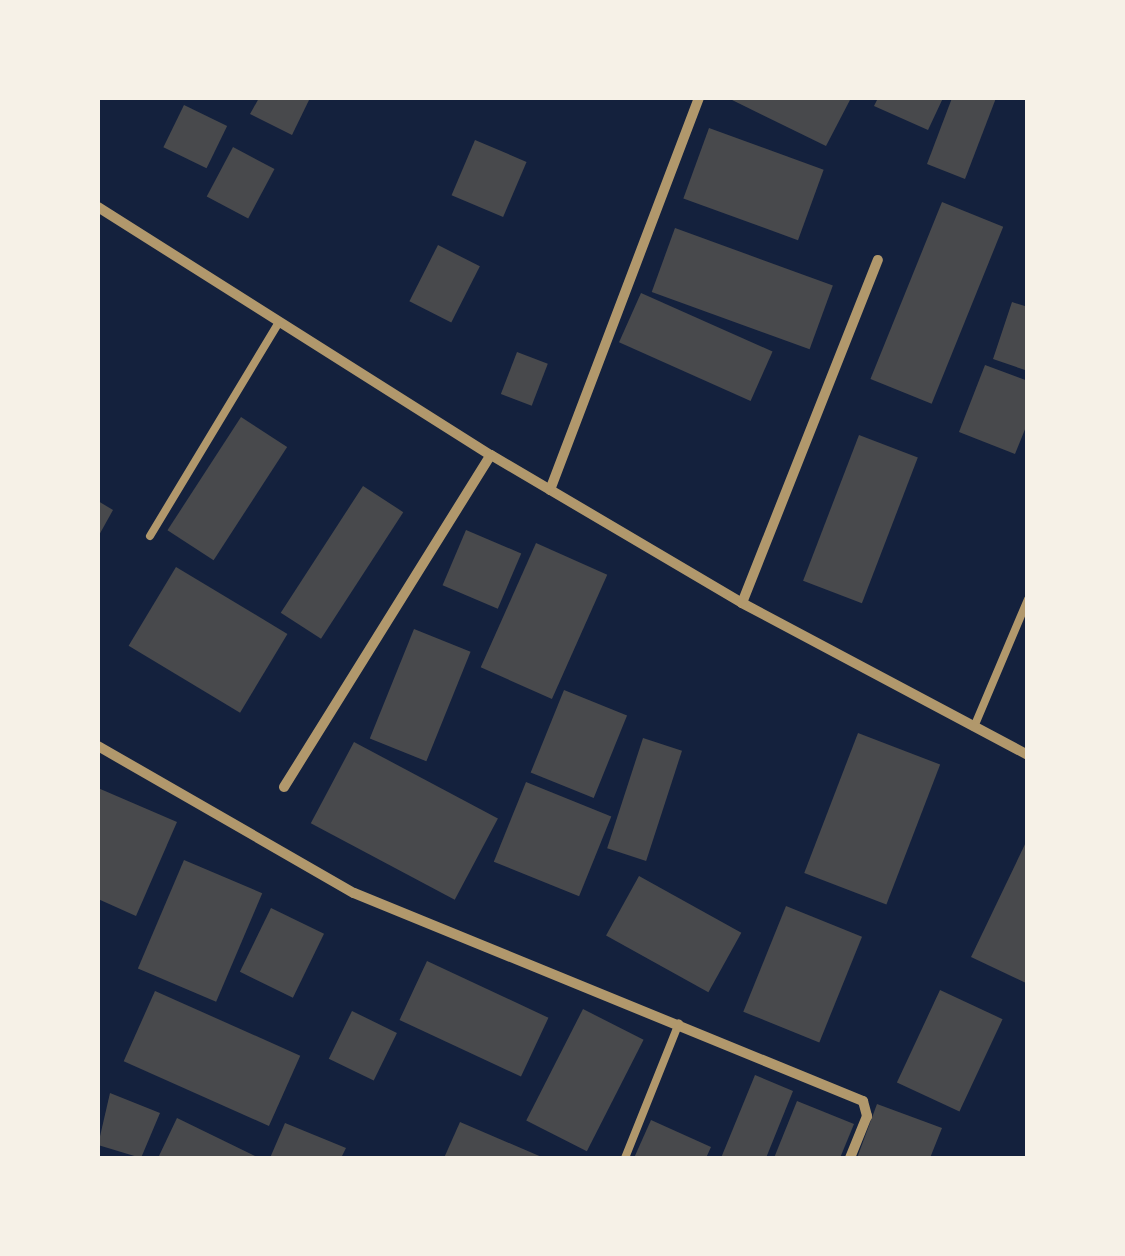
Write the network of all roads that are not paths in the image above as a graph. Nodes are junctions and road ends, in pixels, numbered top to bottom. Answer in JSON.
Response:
{"nodes":[{"id":1,"x":700,"y":98,"type":"edge"},
{"id":2,"x":98,"y":208,"type":"edge"},
{"id":3,"x":878,"y":260,"type":"dead end"},
{"id":4,"x":278,"y":324,"type":"junction"},
{"id":5,"x":490,"y":455,"type":"junction"},
{"id":6,"x":550,"y":490,"type":"junction"},
{"id":7,"x":150,"y":536,"type":"dead end"},
{"id":8,"x":1028,"y":600,"type":"edge"},
{"id":9,"x":742,"y":603,"type":"junction"},
{"id":10,"x":974,"y":727,"type":"junction"},
{"id":11,"x":98,"y":746,"type":"edge"},
{"id":12,"x":1028,"y":755,"type":"edge"},
{"id":13,"x":284,"y":788,"type":"dead end"},
{"id":14,"x":680,"y":1022,"type":"junction"},
{"id":15,"x":625,"y":1158,"type":"edge"},
{"id":16,"x":850,"y":1158,"type":"edge"}],
"edges":[{"from":1,"to":6,"type":"street"},
{"from":2,"to":4,"type":"street"},
{"from":3,"to":9,"type":"street"},
{"from":4,"to":5,"type":"street"},
{"from":4,"to":7,"type":"lane"},
{"from":5,"to":6,"type":"street"},
{"from":5,"to":13,"type":"street"},
{"from":6,"to":9,"type":"street"},
{"from":8,"to":10,"type":"lane"},
{"from":9,"to":10,"type":"street"},
{"from":10,"to":12,"type":"street"},
{"from":11,"to":14,"type":"street"},
{"from":14,"to":15,"type":"lane"},
{"from":14,"to":16,"type":"street"}]}
